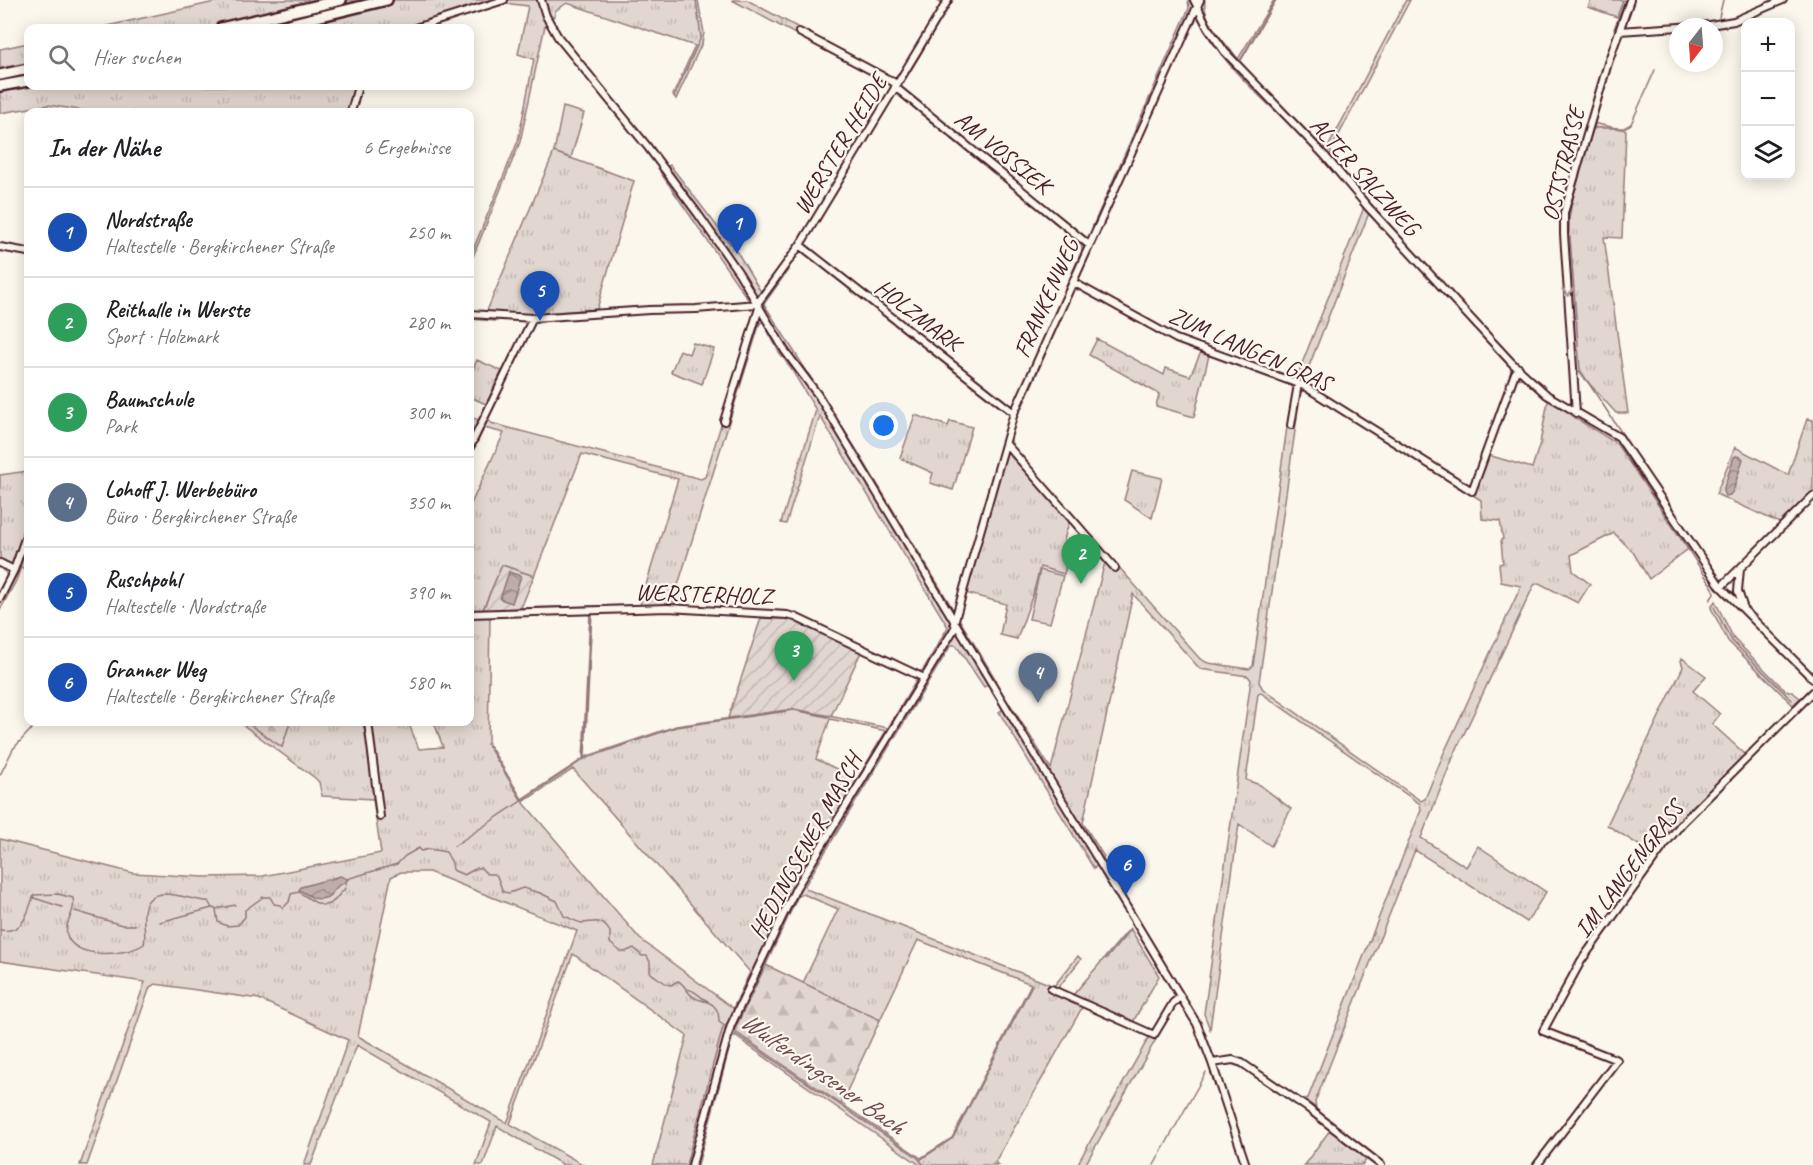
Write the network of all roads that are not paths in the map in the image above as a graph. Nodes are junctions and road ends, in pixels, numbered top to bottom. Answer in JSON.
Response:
{"nodes":[{"id":1,"x":341,"y":0,"type":"edge"},
{"id":2,"x":387,"y":0,"type":"edge"},
{"id":3,"x":504,"y":0,"type":"edge"},
{"id":4,"x":541,"y":0,"type":"edge"},
{"id":5,"x":948,"y":0,"type":"edge"},
{"id":6,"x":1630,"y":0,"type":"edge"},
{"id":7,"x":1783,"y":0,"type":"edge"},
{"id":8,"x":1197,"y":1,"type":"edge"},
{"id":9,"x":238,"y":24,"type":"edge"},
{"id":10,"x":288,"y":24,"type":"edge"},
{"id":11,"x":428,"y":24,"type":"edge"},
{"id":12,"x":1619,"y":31,"type":"junction"},
{"id":13,"x":799,"y":32,"type":"dead end"},
{"id":14,"x":24,"y":70,"type":"edge"},
{"id":15,"x":0,"y":75,"type":"edge"},
{"id":16,"x":24,"y":82,"type":"edge"},
{"id":17,"x":0,"y":86,"type":"edge"},
{"id":18,"x":896,"y":86,"type":"junction"},
{"id":19,"x":357,"y":90,"type":"edge"},
{"id":20,"x":352,"y":108,"type":"edge"},
{"id":21,"x":800,"y":245,"type":"junction"},
{"id":22,"x":1089,"y":245,"type":"junction"},
{"id":23,"x":0,"y":247,"type":"edge"},
{"id":24,"x":24,"y":251,"type":"edge"},
{"id":25,"x":1073,"y":282,"type":"junction"},
{"id":26,"x":758,"y":306,"type":"junction"},
{"id":27,"x":474,"y":315,"type":"edge"},
{"id":28,"x":533,"y":318,"type":"junction"},
{"id":29,"x":1519,"y":368,"type":"junction"},
{"id":30,"x":1298,"y":384,"type":"junction"},
{"id":31,"x":1014,"y":413,"type":"junction"},
{"id":32,"x":1576,"y":413,"type":"junction"},
{"id":33,"x":724,"y":421,"type":"dead end"},
{"id":34,"x":1291,"y":424,"type":"dead end"},
{"id":35,"x":474,"y":439,"type":"edge"},
{"id":36,"x":1006,"y":444,"type":"junction"},
{"id":37,"x":1813,"y":496,"type":"edge"},
{"id":38,"x":24,"y":541,"type":"edge"},
{"id":39,"x":0,"y":562,"type":"edge"},
{"id":40,"x":1115,"y":568,"type":"dead end"},
{"id":41,"x":1740,"y":569,"type":"junction"},
{"id":42,"x":14,"y":570,"type":"junction"},
{"id":43,"x":1721,"y":587,"type":"junction"},
{"id":44,"x":0,"y":598,"type":"edge"},
{"id":45,"x":1745,"y":609,"type":"junction"},
{"id":46,"x":474,"y":614,"type":"edge"},
{"id":47,"x":955,"y":624,"type":"junction"},
{"id":48,"x":924,"y":678,"type":"junction"},
{"id":49,"x":1813,"y":679,"type":"edge"},
{"id":50,"x":1813,"y":692,"type":"edge"},
{"id":51,"x":369,"y":726,"type":"edge"},
{"id":52,"x":380,"y":817,"type":"dead end"},
{"id":53,"x":1051,"y":989,"type":"dead end"},
{"id":54,"x":1180,"y":997,"type":"junction"},
{"id":55,"x":1212,"y":1063,"type":"junction"},
{"id":56,"x":692,"y":1165,"type":"edge"},
{"id":57,"x":1246,"y":1165,"type":"edge"},
{"id":58,"x":1381,"y":1165,"type":"edge"},
{"id":59,"x":1537,"y":1165,"type":"edge"}],
"edges":[{"from":1,"to":9,"type":"highway"},
{"from":2,"to":10,"type":"highway"},
{"from":3,"to":11,"type":"street"},
{"from":4,"to":26,"type":"street"},
{"from":5,"to":18,"type":"street","name":"WERSTER HEIDE"},
{"from":6,"to":12,"type":"street","name":"OSTSTRASSE"},
{"from":7,"to":12,"type":"street"},
{"from":8,"to":22,"type":"street","name":"FRANKENWEG"},
{"from":8,"to":29,"type":"street","name":"ALTER SALZWEG"},
{"from":12,"to":32,"type":"street","name":"OSTSTRASSE","one_way":true},
{"from":13,"to":18,"type":"street","name":"AM VOSSIEK"},
{"from":14,"to":15,"type":"highway"},
{"from":16,"to":17,"type":"highway"},
{"from":18,"to":21,"type":"street","name":"WERSTER HEIDE"},
{"from":18,"to":22,"type":"street","name":"AM VOSSIEK"},
{"from":19,"to":20,"type":"street"},
{"from":21,"to":26,"type":"street","name":"WERSTER HEIDE"},
{"from":21,"to":31,"type":"street","name":"HOLZMARK"},
{"from":22,"to":25,"type":"street","name":"FRANKENWEG"},
{"from":23,"to":24,"type":"street"},
{"from":25,"to":30,"type":"street","name":"ZUM LANGEN GRAS"},
{"from":25,"to":31,"type":"street","name":"FRANKENWEG"},
{"from":26,"to":28,"type":"street"},
{"from":26,"to":33,"type":"street","name":"WERSTER HEIDE"},
{"from":26,"to":47,"type":"street"},
{"from":27,"to":28,"type":"street"},
{"from":28,"to":35,"type":"street"},
{"from":29,"to":30,"type":"street","name":"ZUM LANGEN GRAS"},
{"from":29,"to":32,"type":"street","name":"ALTER SALZWEG"},
{"from":30,"to":34,"type":"street"},
{"from":31,"to":36,"type":"street","name":"FRANKENWEG"},
{"from":32,"to":43,"type":"street","name":"ALTER SALZWEG"},
{"from":36,"to":40,"type":"street"},
{"from":36,"to":47,"type":"street","name":"FRANKENWEG"},
{"from":37,"to":41,"type":"street"},
{"from":38,"to":42,"type":"street"},
{"from":39,"to":42,"type":"street"},
{"from":41,"to":43,"type":"street"},
{"from":41,"to":45,"type":"street"},
{"from":42,"to":44,"type":"street"},
{"from":43,"to":45,"type":"street","name":"ALTER SALZWEG"},
{"from":45,"to":49,"type":"street","name":"ALTER SALZWEG"},
{"from":46,"to":48,"type":"street","name":"WERSTERHOLZ"},
{"from":47,"to":48,"type":"street","name":"HEDINGSENER MASCH"},
{"from":47,"to":54,"type":"street"},
{"from":48,"to":56,"type":"street","name":"HEDINGSENER MASCH"},
{"from":50,"to":59,"type":"street","name":"IM LANGENGRASS"},
{"from":51,"to":52,"type":"street"},
{"from":53,"to":54,"type":"street"},
{"from":54,"to":55,"type":"street"},
{"from":55,"to":57,"type":"street"},
{"from":55,"to":58,"type":"street"}]}
